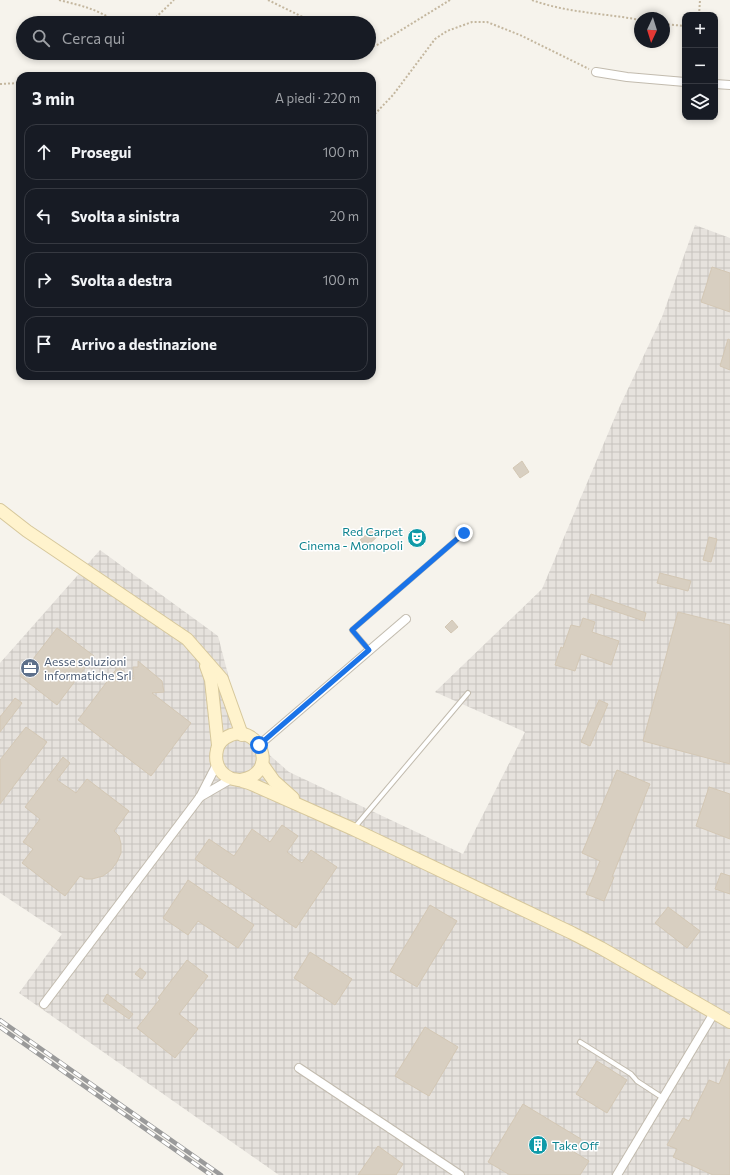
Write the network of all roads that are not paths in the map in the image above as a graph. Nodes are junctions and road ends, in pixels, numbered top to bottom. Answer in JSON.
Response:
{"nodes":[{"id":1,"x":596,"y":72,"type":"road end"},
{"id":2,"x":682,"y":82,"type":"edge"},
{"id":3,"x":718,"y":84,"type":"edge"},
{"id":4,"x":730,"y":85,"type":"edge"},
{"id":5,"x":0,"y":510,"type":"edge"},
{"id":6,"x":464,"y":533,"type":"dead end"},
{"id":7,"x":406,"y":619,"type":"dead end"},
{"id":8,"x":369,"y":650,"type":"junction"},
{"id":9,"x":204,"y":659,"type":"junction"},
{"id":10,"x":468,"y":693,"type":"dead end"},
{"id":11,"x":242,"y":735,"type":"junction"},
{"id":12,"x":218,"y":745,"type":"junction"},
{"id":13,"x":259,"y":745,"type":"junction"},
{"id":14,"x":217,"y":764,"type":"junction"},
{"id":15,"x":262,"y":764,"type":"junction"},
{"id":16,"x":236,"y":780,"type":"junction"},
{"id":17,"x":200,"y":797,"type":"junction"},
{"id":18,"x":303,"y":807,"type":"junction"},
{"id":19,"x":353,"y":829,"type":"junction"},
{"id":20,"x":44,"y":1004,"type":"dead end"},
{"id":21,"x":714,"y":1013,"type":"junction"},
{"id":22,"x":730,"y":1022,"type":"edge"},
{"id":23,"x":580,"y":1042,"type":"dead end"},
{"id":24,"x":299,"y":1068,"type":"dead end"},
{"id":25,"x":663,"y":1098,"type":"junction"},
{"id":26,"x":460,"y":1175,"type":"edge"},
{"id":27,"x":617,"y":1175,"type":"edge"}],
"edges":[{"from":1,"to":2,"type":"street"},
{"from":3,"to":4,"type":"street"},
{"from":5,"to":9,"type":"street"},
{"from":6,"to":8,"type":"lane"},
{"from":7,"to":8,"type":"street"},
{"from":8,"to":13,"type":"street"},
{"from":9,"to":11,"type":"street"},
{"from":9,"to":12,"type":"street"},
{"from":10,"to":19,"type":"lane"},
{"from":11,"to":12,"type":"street"},
{"from":11,"to":13,"type":"street"},
{"from":12,"to":14,"type":"street"},
{"from":13,"to":15,"type":"street"},
{"from":14,"to":16,"type":"street"},
{"from":14,"to":17,"type":"street"},
{"from":15,"to":16,"type":"street"},
{"from":15,"to":18,"type":"street"},
{"from":16,"to":17,"type":"street"},
{"from":16,"to":18,"type":"street"},
{"from":17,"to":20,"type":"street"},
{"from":18,"to":19,"type":"street"},
{"from":19,"to":21,"type":"street"},
{"from":21,"to":22,"type":"street"},
{"from":21,"to":25,"type":"street"},
{"from":23,"to":25,"type":"lane"},
{"from":24,"to":26,"type":"street"},
{"from":25,"to":27,"type":"street"}]}
